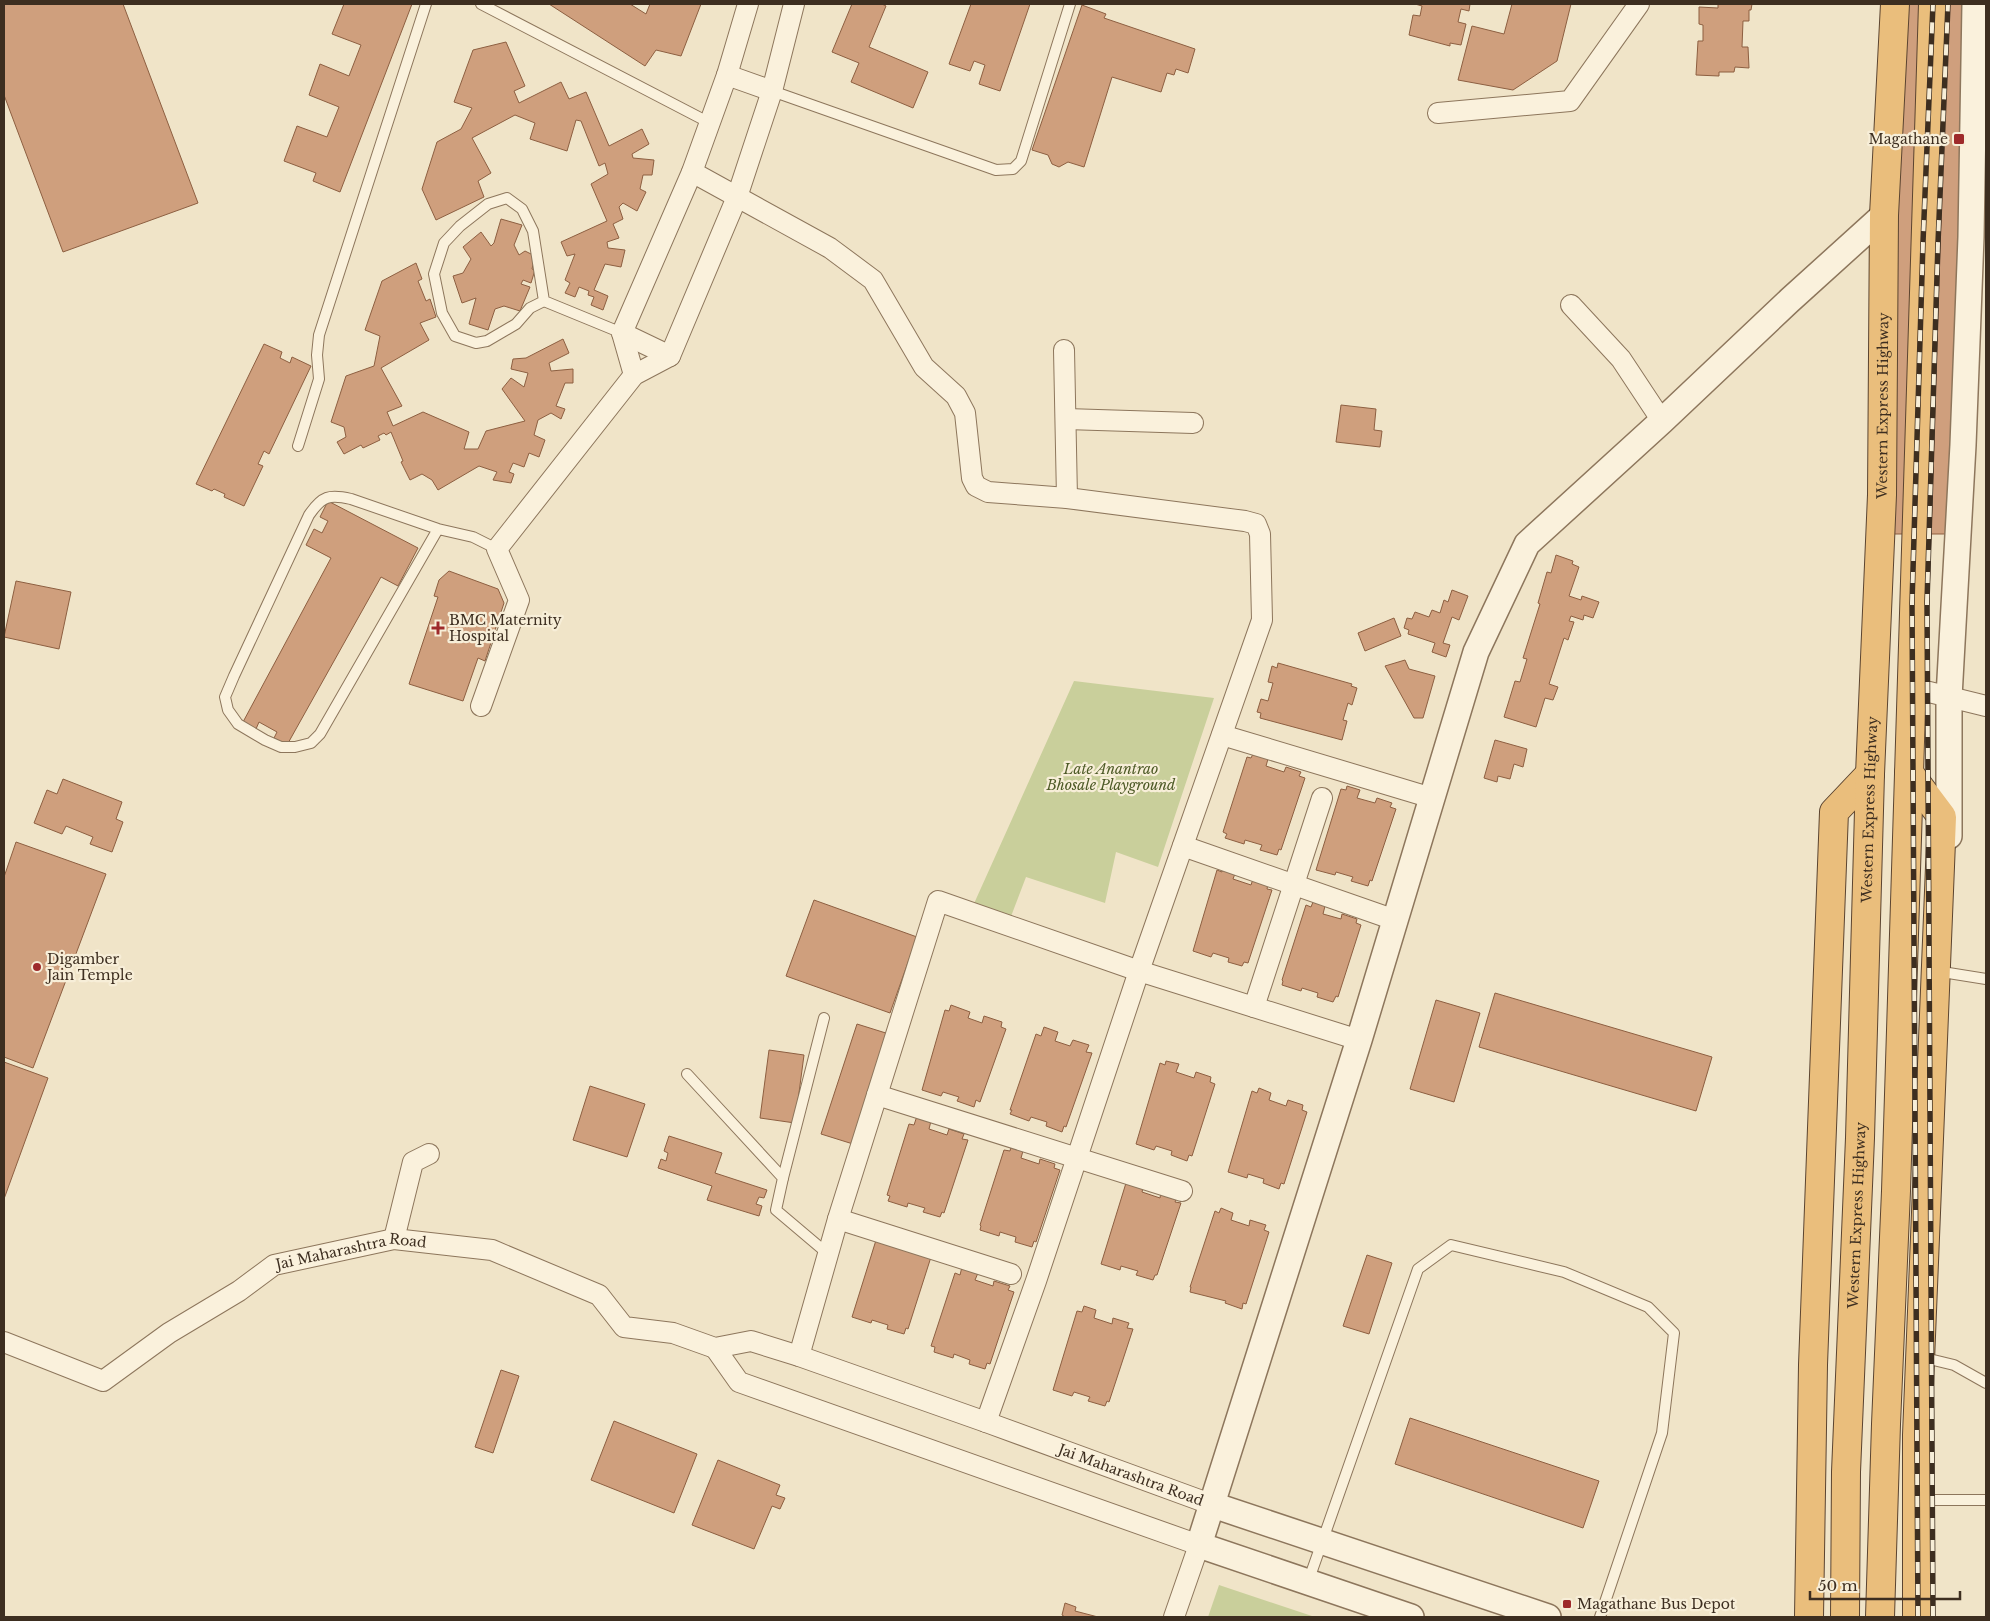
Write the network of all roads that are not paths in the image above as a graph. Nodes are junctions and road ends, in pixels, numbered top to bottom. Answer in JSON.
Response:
{"nodes":[{"id":1,"x":426,"y":4,"type":"edge"},
{"id":2,"x":481,"y":4,"type":"edge"},
{"id":3,"x":748,"y":4,"type":"edge"},
{"id":4,"x":794,"y":4,"type":"edge"},
{"id":5,"x":1070,"y":4,"type":"edge"},
{"id":6,"x":1639,"y":4,"type":"edge"},
{"id":7,"x":1895,"y":4,"type":"edge"},
{"id":8,"x":1933,"y":4,"type":"edge"},
{"id":9,"x":1975,"y":4,"type":"edge"},
{"id":10,"x":727,"y":75,"type":"junction"},
{"id":11,"x":772,"y":91,"type":"junction"},
{"id":12,"x":1438,"y":113,"type":"dead end"},
{"id":13,"x":710,"y":123,"type":"junction"},
{"id":14,"x":692,"y":172,"type":"junction"},
{"id":15,"x":738,"y":197,"type":"junction"},
{"id":16,"x":1884,"y":215,"type":"junction"},
{"id":17,"x":544,"y":301,"type":"junction"},
{"id":18,"x":1571,"y":305,"type":"dead end"},
{"id":19,"x":622,"y":333,"type":"junction"},
{"id":20,"x":1064,"y":350,"type":"dead end"},
{"id":21,"x":670,"y":356,"type":"junction"},
{"id":22,"x":634,"y":375,"type":"junction"},
{"id":23,"x":1066,"y":419,"type":"junction"},
{"id":24,"x":1662,"y":421,"type":"junction"},
{"id":25,"x":1193,"y":423,"type":"dead end"},
{"id":26,"x":298,"y":446,"type":"dead end"},
{"id":27,"x":1067,"y":498,"type":"junction"},
{"id":28,"x":438,"y":529,"type":"junction"},
{"id":29,"x":497,"y":549,"type":"junction"},
{"id":30,"x":1913,"y":688,"type":"junction"},
{"id":31,"x":1949,"y":697,"type":"junction"},
{"id":32,"x":482,"y":706,"type":"dead end"},
{"id":33,"x":1986,"y":706,"type":"edge"},
{"id":34,"x":1222,"y":735,"type":"junction"},
{"id":35,"x":1909,"y":772,"type":"junction"},
{"id":36,"x":1870,"y":774,"type":"junction"},
{"id":37,"x":1322,"y":798,"type":"dead end"},
{"id":38,"x":1432,"y":798,"type":"junction"},
{"id":39,"x":1183,"y":846,"type":"junction"},
{"id":40,"x":1293,"y":884,"type":"junction"},
{"id":41,"x":1395,"y":920,"type":"junction"},
{"id":42,"x":1139,"y":971,"type":"junction"},
{"id":43,"x":1942,"y":972,"type":"junction"},
{"id":44,"x":1986,"y":979,"type":"edge"},
{"id":45,"x":1254,"y":1007,"type":"junction"},
{"id":46,"x":824,"y":1018,"type":"dead end"},
{"id":47,"x":1359,"y":1040,"type":"junction"},
{"id":48,"x":687,"y":1074,"type":"dead end"},
{"id":49,"x":877,"y":1095,"type":"junction"},
{"id":50,"x":429,"y":1154,"type":"dead end"},
{"id":51,"x":1078,"y":1157,"type":"junction"},
{"id":52,"x":783,"y":1178,"type":"junction"},
{"id":53,"x":1182,"y":1191,"type":"dead end"},
{"id":54,"x":838,"y":1219,"type":"junction"},
{"id":55,"x":394,"y":1239,"type":"junction"},
{"id":56,"x":828,"y":1254,"type":"junction"},
{"id":57,"x":1011,"y":1274,"type":"dead end"},
{"id":58,"x":4,"y":1342,"type":"edge"},
{"id":59,"x":715,"y":1348,"type":"junction"},
{"id":60,"x":799,"y":1356,"type":"junction"},
{"id":61,"x":1925,"y":1358,"type":"junction"},
{"id":62,"x":1986,"y":1383,"type":"edge"},
{"id":63,"x":986,"y":1422,"type":"junction"},
{"id":64,"x":1986,"y":1500,"type":"edge"},
{"id":65,"x":1923,"y":1501,"type":"junction"},
{"id":66,"x":1212,"y":1505,"type":"junction"},
{"id":67,"x":1321,"y":1542,"type":"junction"},
{"id":68,"x":1199,"y":1545,"type":"junction"},
{"id":69,"x":1308,"y":1582,"type":"junction"},
{"id":70,"x":1805,"y":1614,"type":"edge"},
{"id":71,"x":1174,"y":1617,"type":"edge"},
{"id":72,"x":1411,"y":1617,"type":"edge"},
{"id":73,"x":1548,"y":1617,"type":"edge"},
{"id":74,"x":1600,"y":1617,"type":"edge"},
{"id":75,"x":1845,"y":1617,"type":"edge"},
{"id":76,"x":1880,"y":1617,"type":"edge"},
{"id":77,"x":1917,"y":1617,"type":"edge"}],
"edges":[{"from":1,"to":26,"type":"lane"},
{"from":2,"to":13,"type":"lane"},
{"from":3,"to":10,"type":"street"},
{"from":4,"to":11,"type":"street"},
{"from":5,"to":11,"type":"lane"},
{"from":6,"to":12,"type":"street"},
{"from":7,"to":16,"type":"highway","name":"Western Express Highway"},
{"from":8,"to":30,"type":"highway"},
{"from":9,"to":31,"type":"street"},
{"from":10,"to":11,"type":"street"},
{"from":10,"to":13,"type":"street"},
{"from":11,"to":15,"type":"street"},
{"from":13,"to":14,"type":"street"},
{"from":14,"to":15,"type":"street"},
{"from":14,"to":19,"type":"street"},
{"from":15,"to":21,"type":"street"},
{"from":15,"to":27,"type":"street"},
{"from":16,"to":24,"type":"street"},
{"from":16,"to":36,"type":"highway","name":"Western Express Highway"},
{"from":17,"to":17,"type":"lane"},
{"from":17,"to":19,"type":"lane"},
{"from":18,"to":24,"type":"street"},
{"from":19,"to":21,"type":"street"},
{"from":19,"to":22,"type":"street"},
{"from":20,"to":23,"type":"street"},
{"from":21,"to":22,"type":"street"},
{"from":22,"to":29,"type":"street"},
{"from":23,"to":25,"type":"street"},
{"from":23,"to":27,"type":"street"},
{"from":24,"to":38,"type":"street"},
{"from":27,"to":34,"type":"street"},
{"from":28,"to":28,"type":"lane"},
{"from":28,"to":29,"type":"lane"},
{"from":29,"to":32,"type":"street"},
{"from":30,"to":31,"type":"street"},
{"from":30,"to":35,"type":"highway"},
{"from":31,"to":33,"type":"street"},
{"from":31,"to":43,"type":"street"},
{"from":34,"to":38,"type":"street"},
{"from":34,"to":39,"type":"street"},
{"from":35,"to":43,"type":"highway"},
{"from":35,"to":76,"type":"highway"},
{"from":36,"to":70,"type":"highway"},
{"from":36,"to":75,"type":"highway","name":"Western Express Highway"},
{"from":37,"to":40,"type":"street"},
{"from":38,"to":41,"type":"street"},
{"from":39,"to":40,"type":"street"},
{"from":39,"to":42,"type":"street"},
{"from":40,"to":41,"type":"street"},
{"from":40,"to":45,"type":"street"},
{"from":41,"to":47,"type":"street"},
{"from":42,"to":45,"type":"street"},
{"from":42,"to":49,"type":"street"},
{"from":42,"to":51,"type":"street"},
{"from":43,"to":44,"type":"lane"},
{"from":43,"to":61,"type":"highway"},
{"from":45,"to":47,"type":"street"},
{"from":46,"to":52,"type":"lane"},
{"from":47,"to":66,"type":"street"},
{"from":48,"to":52,"type":"lane"},
{"from":49,"to":51,"type":"street"},
{"from":49,"to":54,"type":"street"},
{"from":50,"to":55,"type":"street"},
{"from":51,"to":53,"type":"street"},
{"from":51,"to":63,"type":"street"},
{"from":52,"to":56,"type":"lane"},
{"from":54,"to":56,"type":"street"},
{"from":54,"to":57,"type":"street"},
{"from":55,"to":58,"type":"street","name":"Jai Maharashtra Road"},
{"from":55,"to":59,"type":"street","name":"Jai Maharashtra Road"},
{"from":56,"to":60,"type":"street"},
{"from":59,"to":60,"type":"street","name":"Jai Maharashtra Road"},
{"from":59,"to":68,"type":"street"},
{"from":60,"to":63,"type":"street","name":"Jai Maharashtra Road"},
{"from":61,"to":62,"type":"lane"},
{"from":61,"to":65,"type":"highway"},
{"from":63,"to":66,"type":"street","name":"Jai Maharashtra Road"},
{"from":64,"to":65,"type":"lane"},
{"from":65,"to":77,"type":"highway"},
{"from":66,"to":67,"type":"street","name":"Jai Maharashtra Road"},
{"from":66,"to":68,"type":"street"},
{"from":67,"to":69,"type":"lane"},
{"from":67,"to":73,"type":"street","name":"Jai Maharashtra Road"},
{"from":67,"to":74,"type":"lane"},
{"from":68,"to":69,"type":"street"},
{"from":68,"to":71,"type":"street"},
{"from":69,"to":72,"type":"street"}]}
